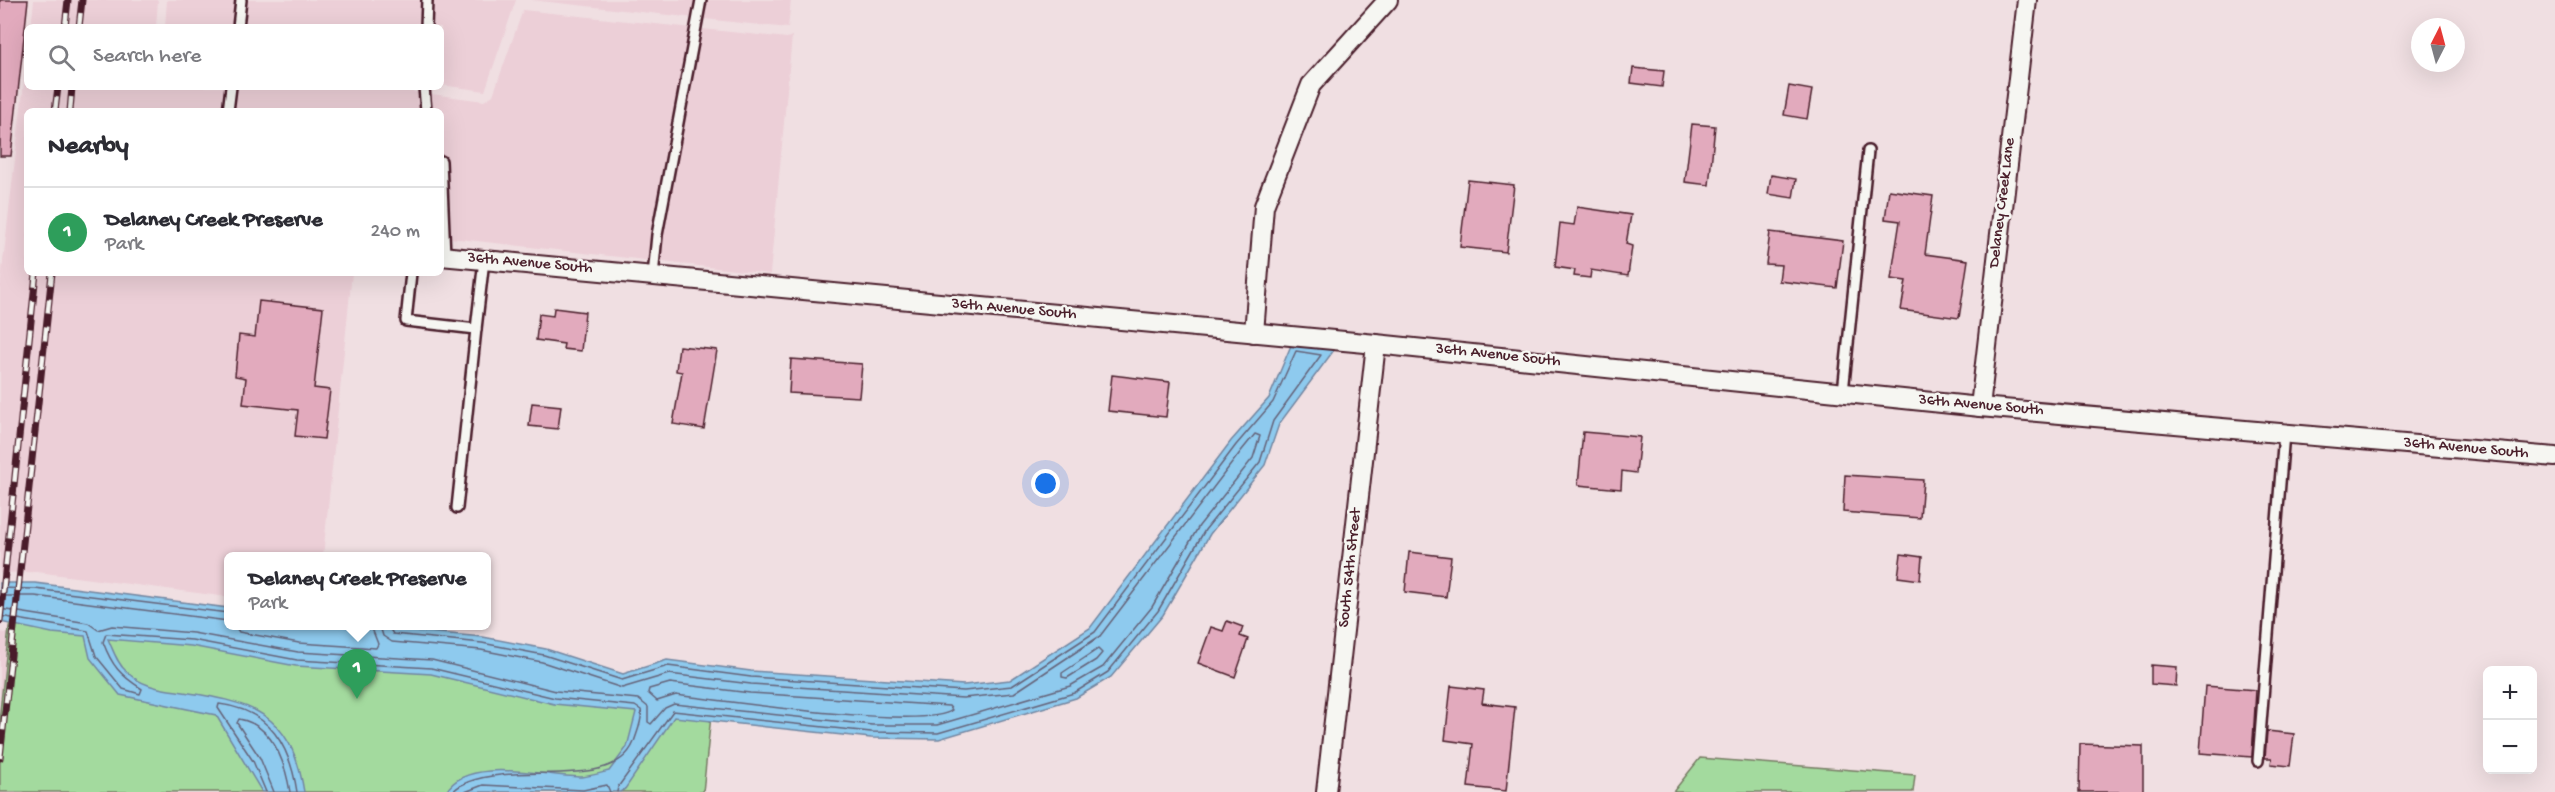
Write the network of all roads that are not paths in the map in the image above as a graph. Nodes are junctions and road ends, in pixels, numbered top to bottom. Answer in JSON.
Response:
{"nodes":[{"id":1,"x":241,"y":0,"type":"edge"},
{"id":2,"x":427,"y":0,"type":"edge"},
{"id":3,"x":701,"y":0,"type":"edge"},
{"id":4,"x":1388,"y":0,"type":"edge"},
{"id":5,"x":2027,"y":0,"type":"edge"},
{"id":6,"x":238,"y":24,"type":"edge"},
{"id":7,"x":426,"y":24,"type":"edge"},
{"id":8,"x":231,"y":90,"type":"edge"},
{"id":9,"x":424,"y":90,"type":"edge"},
{"id":10,"x":228,"y":108,"type":"edge"},
{"id":11,"x":426,"y":108,"type":"edge"},
{"id":12,"x":1868,"y":151,"type":"dead end"},
{"id":13,"x":444,"y":256,"type":"edge"},
{"id":14,"x":484,"y":260,"type":"junction"},
{"id":15,"x":411,"y":276,"type":"edge"},
{"id":16,"x":653,"y":276,"type":"junction"},
{"id":17,"x":476,"y":329,"type":"junction"},
{"id":18,"x":1254,"y":333,"type":"junction"},
{"id":19,"x":1376,"y":344,"type":"junction"},
{"id":20,"x":1843,"y":392,"type":"junction"},
{"id":21,"x":1980,"y":406,"type":"junction"},
{"id":22,"x":2284,"y":433,"type":"junction"},
{"id":23,"x":2555,"y":457,"type":"edge"},
{"id":24,"x":457,"y":508,"type":"dead end"},
{"id":25,"x":2258,"y":761,"type":"dead end"},
{"id":26,"x":1326,"y":792,"type":"edge"}],
"edges":[{"from":1,"to":6,"type":"lane"},
{"from":2,"to":7,"type":"lane"},
{"from":3,"to":16,"type":"lane"},
{"from":4,"to":18,"type":"street"},
{"from":5,"to":21,"type":"street","name":"Delaney Creek Lane"},
{"from":8,"to":10,"type":"lane"},
{"from":9,"to":11,"type":"lane"},
{"from":12,"to":20,"type":"lane"},
{"from":13,"to":14,"type":"street","name":"36th Avenue South"},
{"from":14,"to":16,"type":"street","name":"36th Avenue South"},
{"from":14,"to":17,"type":"lane"},
{"from":15,"to":17,"type":"lane"},
{"from":16,"to":18,"type":"street","name":"36th Avenue South"},
{"from":17,"to":24,"type":"lane"},
{"from":18,"to":19,"type":"street","name":"36th Avenue South"},
{"from":19,"to":20,"type":"street","name":"36th Avenue South"},
{"from":19,"to":26,"type":"street","name":"South 54th Street"},
{"from":20,"to":21,"type":"street","name":"36th Avenue South"},
{"from":21,"to":22,"type":"street","name":"36th Avenue South"},
{"from":22,"to":23,"type":"street","name":"36th Avenue South"},
{"from":22,"to":25,"type":"lane"}]}
